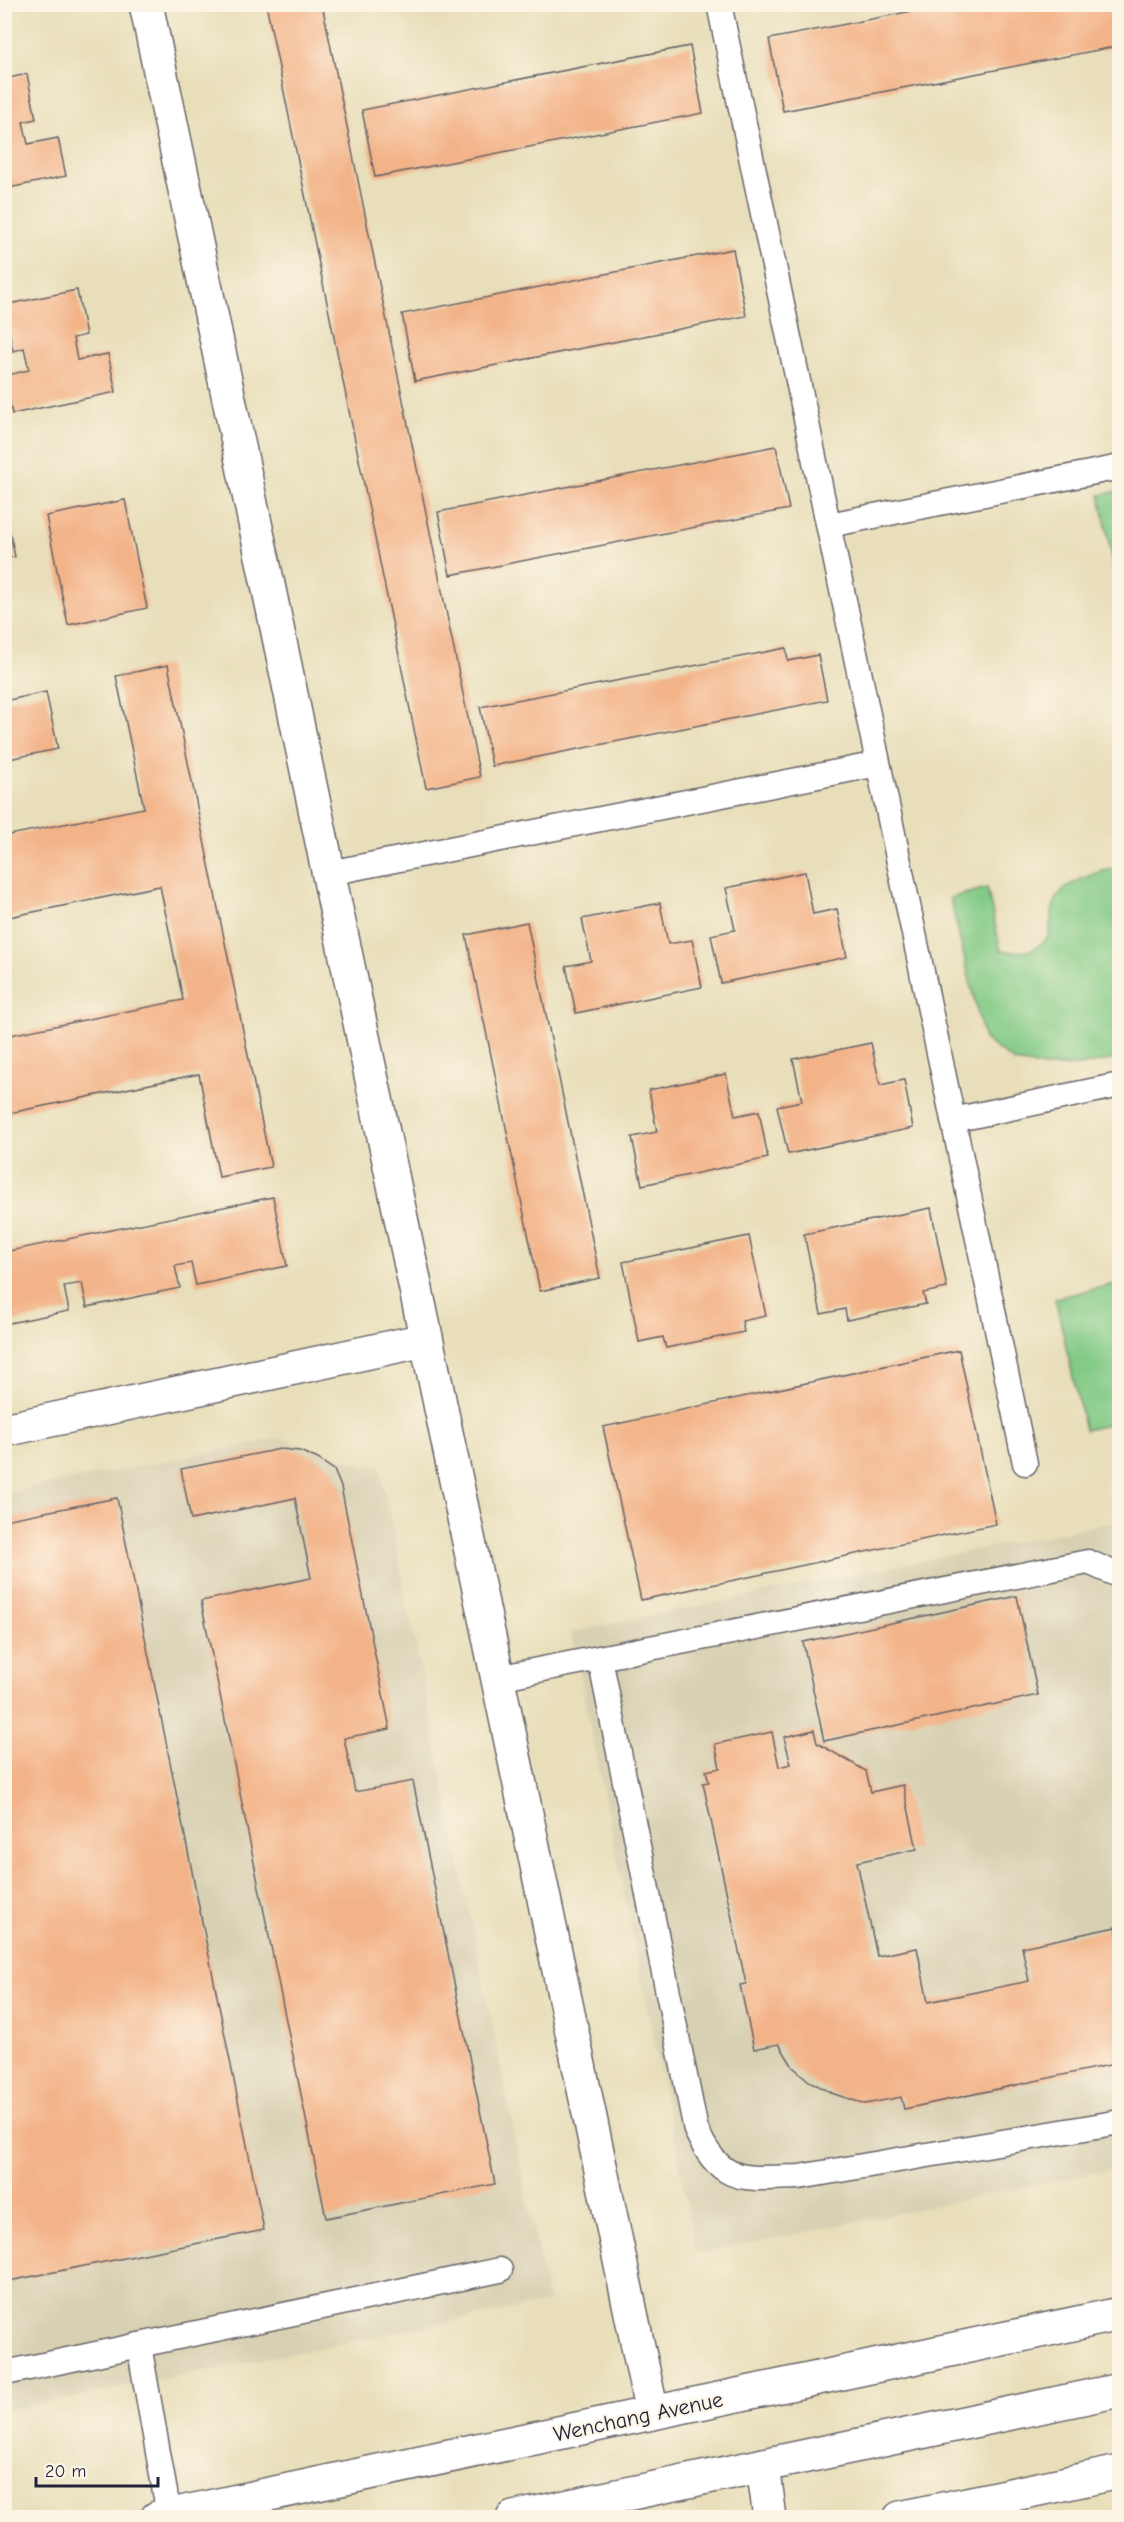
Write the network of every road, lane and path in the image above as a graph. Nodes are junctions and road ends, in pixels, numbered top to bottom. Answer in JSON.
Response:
{"nodes":[{"id":1,"x":146,"y":4,"type":"edge"},
{"id":2,"x":719,"y":4,"type":"edge"},
{"id":3,"x":1119,"y":467,"type":"edge"},
{"id":4,"x":829,"y":525,"type":"junction"},
{"id":5,"x":878,"y":764,"type":"junction"},
{"id":6,"x":328,"y":873,"type":"junction"},
{"id":7,"x":1119,"y":1085,"type":"edge"},
{"id":8,"x":953,"y":1120,"type":"junction"},
{"id":9,"x":425,"y":1340,"type":"junction"},
{"id":10,"x":4,"y":1430,"type":"edge"},
{"id":11,"x":1025,"y":1463,"type":"dead end"},
{"id":12,"x":1119,"y":1576,"type":"edge"},
{"id":13,"x":600,"y":1659,"type":"junction"},
{"id":14,"x":497,"y":1678,"type":"junction"},
{"id":15,"x":1119,"y":2122,"type":"edge"},
{"id":16,"x":500,"y":2270,"type":"dead end"},
{"id":17,"x":1119,"y":2314,"type":"edge"},
{"id":18,"x":139,"y":2345,"type":"junction"},
{"id":19,"x":5,"y":2373,"type":"edge"},
{"id":20,"x":1119,"y":2390,"type":"edge"},
{"id":21,"x":652,"y":2413,"type":"junction"},
{"id":22,"x":763,"y":2465,"type":"junction"},
{"id":23,"x":1119,"y":2472,"type":"edge"},
{"id":24,"x":163,"y":2516,"type":"edge"},
{"id":25,"x":513,"y":2517,"type":"edge"},
{"id":26,"x":770,"y":2517,"type":"edge"},
{"id":27,"x":900,"y":2517,"type":"edge"}],
"edges":[{"from":1,"to":6,"type":"street"},
{"from":2,"to":4,"type":"lane"},
{"from":3,"to":4,"type":"lane"},
{"from":4,"to":5,"type":"lane"},
{"from":5,"to":6,"type":"lane"},
{"from":5,"to":8,"type":"lane"},
{"from":6,"to":9,"type":"street"},
{"from":7,"to":8,"type":"lane"},
{"from":8,"to":11,"type":"lane"},
{"from":9,"to":10,"type":"street"},
{"from":9,"to":14,"type":"street"},
{"from":12,"to":13,"type":"lane"},
{"from":13,"to":14,"type":"lane"},
{"from":13,"to":15,"type":"lane"},
{"from":14,"to":21,"type":"street"},
{"from":16,"to":18,"type":"lane"},
{"from":17,"to":21,"type":"street","name":"Wenchang Avenue"},
{"from":18,"to":19,"type":"lane"},
{"from":18,"to":24,"type":"lane"},
{"from":20,"to":22,"type":"street"},
{"from":21,"to":24,"type":"street","name":"Wenchang Avenue"},
{"from":22,"to":25,"type":"street"},
{"from":22,"to":26,"type":"street"},
{"from":23,"to":27,"type":"street"}]}
